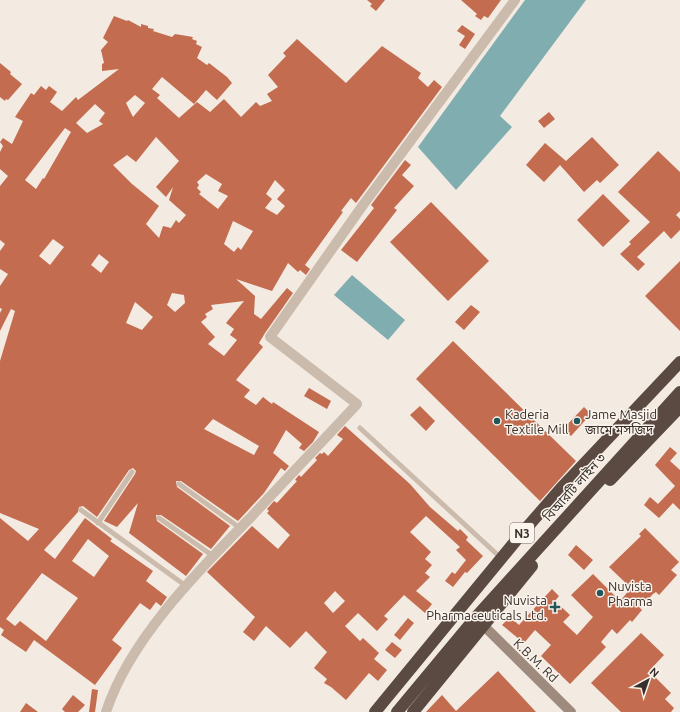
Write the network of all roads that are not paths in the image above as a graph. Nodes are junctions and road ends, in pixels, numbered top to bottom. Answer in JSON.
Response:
{"nodes":[{"id":1,"x":515,"y":0,"type":"edge"},
{"id":2,"x":680,"y":362,"type":"edge"},
{"id":3,"x":680,"y":392,"type":"edge"},
{"id":4,"x":680,"y":407,"type":"edge"},
{"id":5,"x":360,"y":428,"type":"dead end"},
{"id":6,"x":132,"y":472,"type":"dead end"},
{"id":7,"x":179,"y":484,"type":"dead end"},
{"id":8,"x":81,"y":510,"type":"dead end"},
{"id":9,"x":159,"y":518,"type":"dead end"},
{"id":10,"x":98,"y":522,"type":"junction"},
{"id":11,"x":240,"y":528,"type":"junction"},
{"id":12,"x":213,"y":556,"type":"junction"},
{"id":13,"x":501,"y":558,"type":"junction"},
{"id":14,"x":186,"y":586,"type":"junction"},
{"id":15,"x":484,"y":626,"type":"junction"},
{"id":16,"x":106,"y":712,"type":"edge"},
{"id":17,"x":375,"y":712,"type":"edge"},
{"id":18,"x":397,"y":712,"type":"edge"},
{"id":19,"x":413,"y":712,"type":"edge"},
{"id":20,"x":571,"y":712,"type":"edge"}],
"edges":[{"from":1,"to":11,"type":"street"},
{"from":2,"to":13,"type":"highway","number":"N3"},
{"from":3,"to":18,"type":"highway","name":"বিআরটি লাইন ৩"},
{"from":4,"to":15,"type":"highway","number":"N3"},
{"from":5,"to":13,"type":"lane"},
{"from":6,"to":10,"type":"lane"},
{"from":7,"to":11,"type":"lane"},
{"from":8,"to":10,"type":"lane"},
{"from":9,"to":12,"type":"lane"},
{"from":10,"to":14,"type":"lane"},
{"from":11,"to":12,"type":"street"},
{"from":12,"to":14,"type":"street"},
{"from":13,"to":17,"type":"highway","number":"N3"},
{"from":14,"to":16,"type":"street"},
{"from":15,"to":19,"type":"highway","number":"N3"},
{"from":15,"to":20,"type":"street","name":"K.B.M. Rd"}]}
